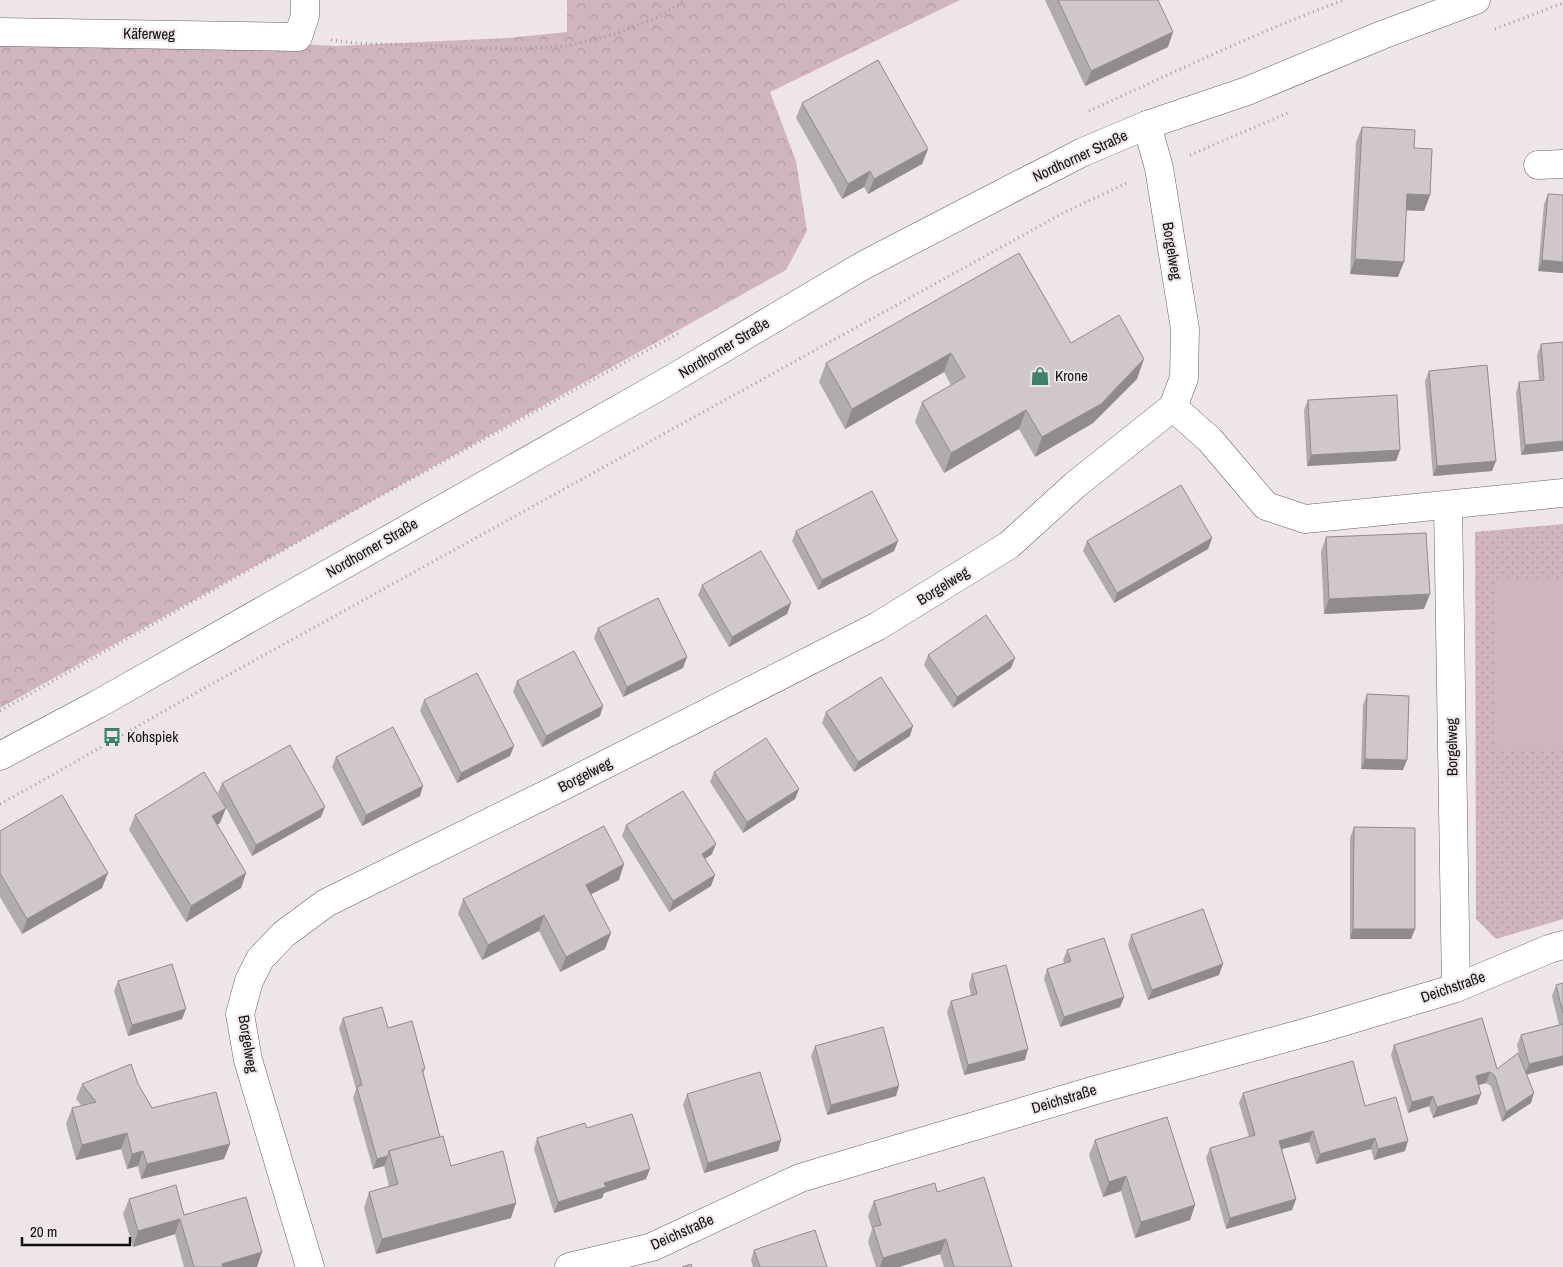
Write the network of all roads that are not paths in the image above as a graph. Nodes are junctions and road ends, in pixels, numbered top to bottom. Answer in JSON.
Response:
{"nodes":[{"id":1,"x":305,"y":0,"type":"edge"},
{"id":2,"x":1476,"y":0,"type":"edge"},
{"id":3,"x":0,"y":32,"type":"edge"},
{"id":4,"x":1147,"y":126,"type":"junction"},
{"id":5,"x":1173,"y":406,"type":"junction"},
{"id":6,"x":1563,"y":493,"type":"edge"},
{"id":7,"x":1448,"y":506,"type":"junction"},
{"id":8,"x":0,"y":756,"type":"edge"},
{"id":9,"x":1563,"y":945,"type":"edge"},
{"id":10,"x":1456,"y":988,"type":"junction"},
{"id":11,"x":310,"y":1267,"type":"edge"},
{"id":12,"x":569,"y":1267,"type":"edge"}],
"edges":[{"from":1,"to":3,"type":"street","name":"Käferweg"},
{"from":2,"to":4,"type":"street","name":"Nordhorner Straße"},
{"from":4,"to":5,"type":"street","name":"Borgelweg"},
{"from":4,"to":8,"type":"street","name":"Nordhorner Straße"},
{"from":5,"to":7,"type":"street"},
{"from":5,"to":11,"type":"street","name":"Borgelweg"},
{"from":6,"to":7,"type":"street"},
{"from":7,"to":10,"type":"street","name":"Borgelweg"},
{"from":9,"to":10,"type":"street","name":"Deichstraße"},
{"from":10,"to":12,"type":"street","name":"Deichstraße"}]}
